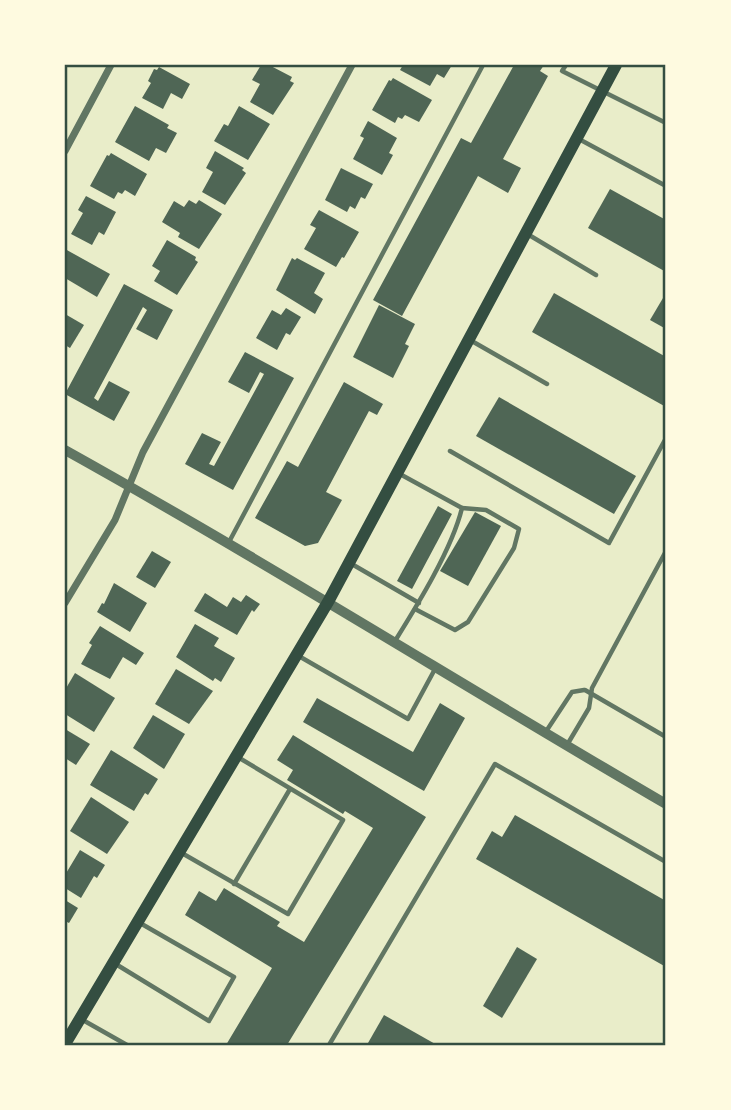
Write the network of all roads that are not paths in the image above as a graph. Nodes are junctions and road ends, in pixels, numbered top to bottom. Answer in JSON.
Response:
{"nodes":[{"id":1,"x":111,"y":65,"type":"edge"},
{"id":2,"x":352,"y":65,"type":"edge"},
{"id":3,"x":483,"y":65,"type":"edge"},
{"id":4,"x":566,"y":65,"type":"edge"},
{"id":5,"x":616,"y":65,"type":"edge"},
{"id":6,"x":603,"y":90,"type":"junction"},
{"id":7,"x":666,"y":123,"type":"edge"},
{"id":8,"x":577,"y":137,"type":"junction"},
{"id":9,"x":65,"y":151,"type":"edge"},
{"id":10,"x":666,"y":187,"type":"edge"},
{"id":11,"x":525,"y":232,"type":"junction"},
{"id":12,"x":596,"y":275,"type":"dead end"},
{"id":13,"x":469,"y":340,"type":"junction"},
{"id":14,"x":547,"y":384,"type":"dead end"},
{"id":15,"x":666,"y":438,"type":"edge"},
{"id":16,"x":65,"y":450,"type":"edge"},
{"id":17,"x":450,"y":451,"type":"dead end"},
{"id":18,"x":398,"y":473,"type":"junction"},
{"id":19,"x":129,"y":486,"type":"junction"},
{"id":20,"x":462,"y":508,"type":"junction"},
{"id":21,"x":228,"y":543,"type":"junction"},
{"id":22,"x":666,"y":551,"type":"edge"},
{"id":23,"x":349,"y":562,"type":"junction"},
{"id":24,"x":328,"y":602,"type":"junction"},
{"id":25,"x":65,"y":603,"type":"edge"},
{"id":26,"x":419,"y":603,"type":"junction"},
{"id":27,"x":415,"y":609,"type":"junction"},
{"id":28,"x":394,"y":643,"type":"junction"},
{"id":29,"x":296,"y":655,"type":"junction"},
{"id":30,"x":436,"y":668,"type":"junction"},
{"id":31,"x":592,"y":691,"type":"junction"},
{"id":32,"x":545,"y":734,"type":"junction"},
{"id":33,"x":666,"y":737,"type":"edge"},
{"id":34,"x":566,"y":746,"type":"junction"},
{"id":35,"x":236,"y":756,"type":"junction"},
{"id":36,"x":290,"y":789,"type":"junction"},
{"id":37,"x":666,"y":804,"type":"edge"},
{"id":38,"x":179,"y":852,"type":"junction"},
{"id":39,"x":666,"y":862,"type":"edge"},
{"id":40,"x":234,"y":884,"type":"junction"},
{"id":41,"x":137,"y":922,"type":"junction"},
{"id":42,"x":113,"y":963,"type":"junction"},
{"id":43,"x":80,"y":1019,"type":"junction"},
{"id":44,"x":65,"y":1044,"type":"edge"},
{"id":45,"x":127,"y":1045,"type":"edge"},
{"id":46,"x":329,"y":1045,"type":"edge"}],
"edges":[{"from":1,"to":9,"type":"street"},
{"from":2,"to":19,"type":"street"},
{"from":3,"to":21,"type":"lane"},
{"from":4,"to":6,"type":"lane"},
{"from":5,"to":6,"type":"main road"},
{"from":6,"to":7,"type":"lane"},
{"from":6,"to":8,"type":"main road"},
{"from":8,"to":10,"type":"lane"},
{"from":8,"to":11,"type":"main road"},
{"from":11,"to":12,"type":"lane"},
{"from":11,"to":13,"type":"main road"},
{"from":13,"to":14,"type":"lane"},
{"from":13,"to":18,"type":"main road"},
{"from":15,"to":17,"type":"lane"},
{"from":16,"to":19,"type":"street"},
{"from":18,"to":20,"type":"lane"},
{"from":18,"to":23,"type":"main road"},
{"from":19,"to":21,"type":"street"},
{"from":19,"to":25,"type":"street"},
{"from":20,"to":26,"type":"lane"},
{"from":20,"to":27,"type":"lane"},
{"from":21,"to":24,"type":"street"},
{"from":22,"to":31,"type":"lane"},
{"from":23,"to":24,"type":"main road"},
{"from":23,"to":26,"type":"lane"},
{"from":24,"to":28,"type":"street"},
{"from":24,"to":29,"type":"main road"},
{"from":26,"to":27,"type":"lane"},
{"from":27,"to":28,"type":"lane"},
{"from":28,"to":30,"type":"street"},
{"from":29,"to":30,"type":"lane"},
{"from":29,"to":35,"type":"main road"},
{"from":30,"to":32,"type":"street"},
{"from":31,"to":32,"type":"lane"},
{"from":31,"to":33,"type":"lane"},
{"from":31,"to":34,"type":"lane"},
{"from":32,"to":34,"type":"street"},
{"from":34,"to":37,"type":"street"},
{"from":35,"to":36,"type":"lane"},
{"from":35,"to":38,"type":"main road"},
{"from":36,"to":40,"type":"lane"},
{"from":36,"to":40,"type":"lane"},
{"from":38,"to":40,"type":"lane"},
{"from":38,"to":41,"type":"main road"},
{"from":39,"to":46,"type":"lane"},
{"from":41,"to":42,"type":"main road"},
{"from":41,"to":42,"type":"lane"},
{"from":42,"to":43,"type":"main road"},
{"from":43,"to":44,"type":"main road"},
{"from":43,"to":45,"type":"lane"}]}
